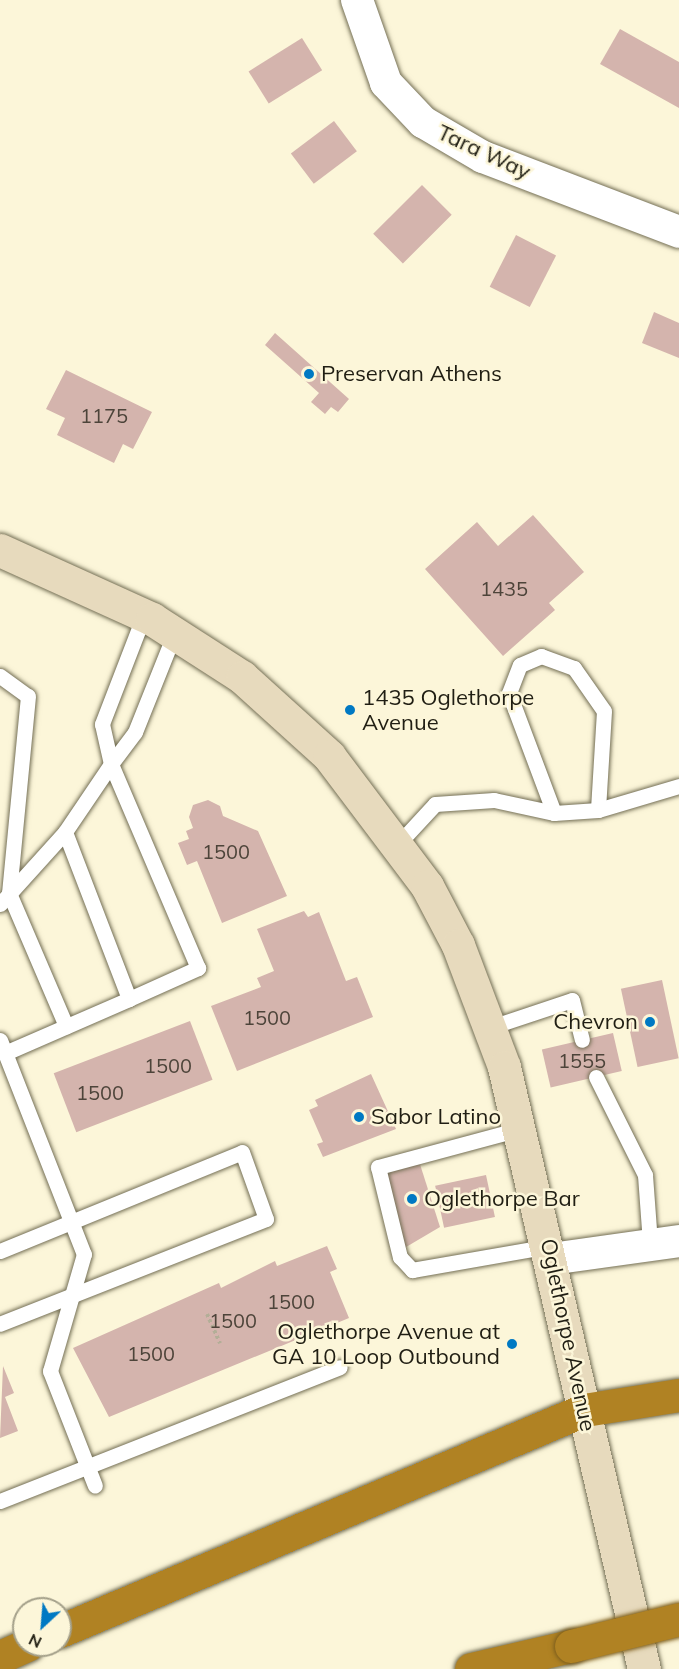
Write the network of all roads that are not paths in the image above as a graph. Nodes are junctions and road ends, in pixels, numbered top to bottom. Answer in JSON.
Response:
{"nodes":[{"id":1,"x":357,"y":0,"type":"edge"},
{"id":2,"x":679,"y":232,"type":"edge"},
{"id":3,"x":0,"y":550,"type":"edge"},
{"id":4,"x":144,"y":615,"type":"junction"},
{"id":5,"x":175,"y":632,"type":"junction"},
{"id":6,"x":0,"y":676,"type":"edge"},
{"id":7,"x":111,"y":764,"type":"junction"},
{"id":8,"x":679,"y":786,"type":"edge"},
{"id":9,"x":598,"y":810,"type":"junction"},
{"id":10,"x":554,"y":813,"type":"junction"},
{"id":11,"x":65,"y":832,"type":"junction"},
{"id":12,"x":399,"y":843,"type":"junction"},
{"id":13,"x":5,"y":898,"type":"edge"},
{"id":14,"x":129,"y":999,"type":"junction"},
{"id":15,"x":66,"y":1026,"type":"junction"},
{"id":16,"x":491,"y":1028,"type":"junction"},
{"id":17,"x":582,"y":1040,"type":"dead end"},
{"id":18,"x":3,"y":1046,"type":"edge"},
{"id":19,"x":596,"y":1077,"type":"dead end"},
{"id":20,"x":520,"y":1130,"type":"junction"},
{"id":21,"x":72,"y":1222,"type":"junction"},
{"id":22,"x":664,"y":1242,"type":"edge"},
{"id":23,"x":0,"y":1251,"type":"edge"},
{"id":24,"x":550,"y":1252,"type":"junction"},
{"id":25,"x":72,"y":1296,"type":"junction"},
{"id":26,"x":0,"y":1324,"type":"edge"},
{"id":27,"x":340,"y":1367,"type":"dead end"},
{"id":28,"x":679,"y":1395,"type":"edge"},
{"id":29,"x":584,"y":1410,"type":"junction"},
{"id":30,"x":87,"y":1467,"type":"junction"},
{"id":31,"x":95,"y":1486,"type":"dead end"},
{"id":32,"x":0,"y":1501,"type":"edge"},
{"id":33,"x":679,"y":1619,"type":"edge"},
{"id":34,"x":72,"y":1626,"type":"edge"},
{"id":35,"x":471,"y":1669,"type":"edge"},
{"id":36,"x":644,"y":1669,"type":"edge"}],
"edges":[{"from":1,"to":2,"type":"street","name":"Tara Way"},
{"from":3,"to":4,"type":"main road","name":"Oglethorpe Avenue"},
{"from":4,"to":5,"type":"main road","name":"Oglethorpe Avenue"},
{"from":4,"to":7,"type":"lane"},
{"from":5,"to":7,"type":"lane"},
{"from":5,"to":12,"type":"main road","name":"Oglethorpe Avenue"},
{"from":6,"to":13,"type":"lane"},
{"from":7,"to":11,"type":"lane"},
{"from":7,"to":14,"type":"lane"},
{"from":8,"to":9,"type":"lane"},
{"from":9,"to":10,"type":"lane"},
{"from":9,"to":10,"type":"lane"},
{"from":10,"to":12,"type":"lane"},
{"from":11,"to":13,"type":"lane"},
{"from":11,"to":14,"type":"lane"},
{"from":12,"to":16,"type":"main road","name":"Oglethorpe Avenue"},
{"from":13,"to":15,"type":"lane"},
{"from":14,"to":15,"type":"lane"},
{"from":15,"to":18,"type":"lane"},
{"from":16,"to":17,"type":"lane"},
{"from":16,"to":20,"type":"main road","name":"Oglethorpe Avenue"},
{"from":18,"to":21,"type":"lane"},
{"from":19,"to":22,"type":"lane"},
{"from":20,"to":24,"type":"main road","name":"Oglethorpe Avenue"},
{"from":20,"to":24,"type":"lane"},
{"from":21,"to":23,"type":"lane"},
{"from":21,"to":25,"type":"lane"},
{"from":21,"to":25,"type":"lane"},
{"from":22,"to":24,"type":"street"},
{"from":24,"to":29,"type":"main road","name":"Oglethorpe Avenue"},
{"from":25,"to":26,"type":"lane"},
{"from":25,"to":30,"type":"lane"},
{"from":27,"to":30,"type":"lane"},
{"from":28,"to":29,"type":"highway"},
{"from":29,"to":34,"type":"highway"},
{"from":29,"to":36,"type":"main road","name":"Oglethorpe Avenue"},
{"from":30,"to":31,"type":"lane"},
{"from":30,"to":32,"type":"lane"},
{"from":33,"to":35,"type":"highway","bridge":true}]}
